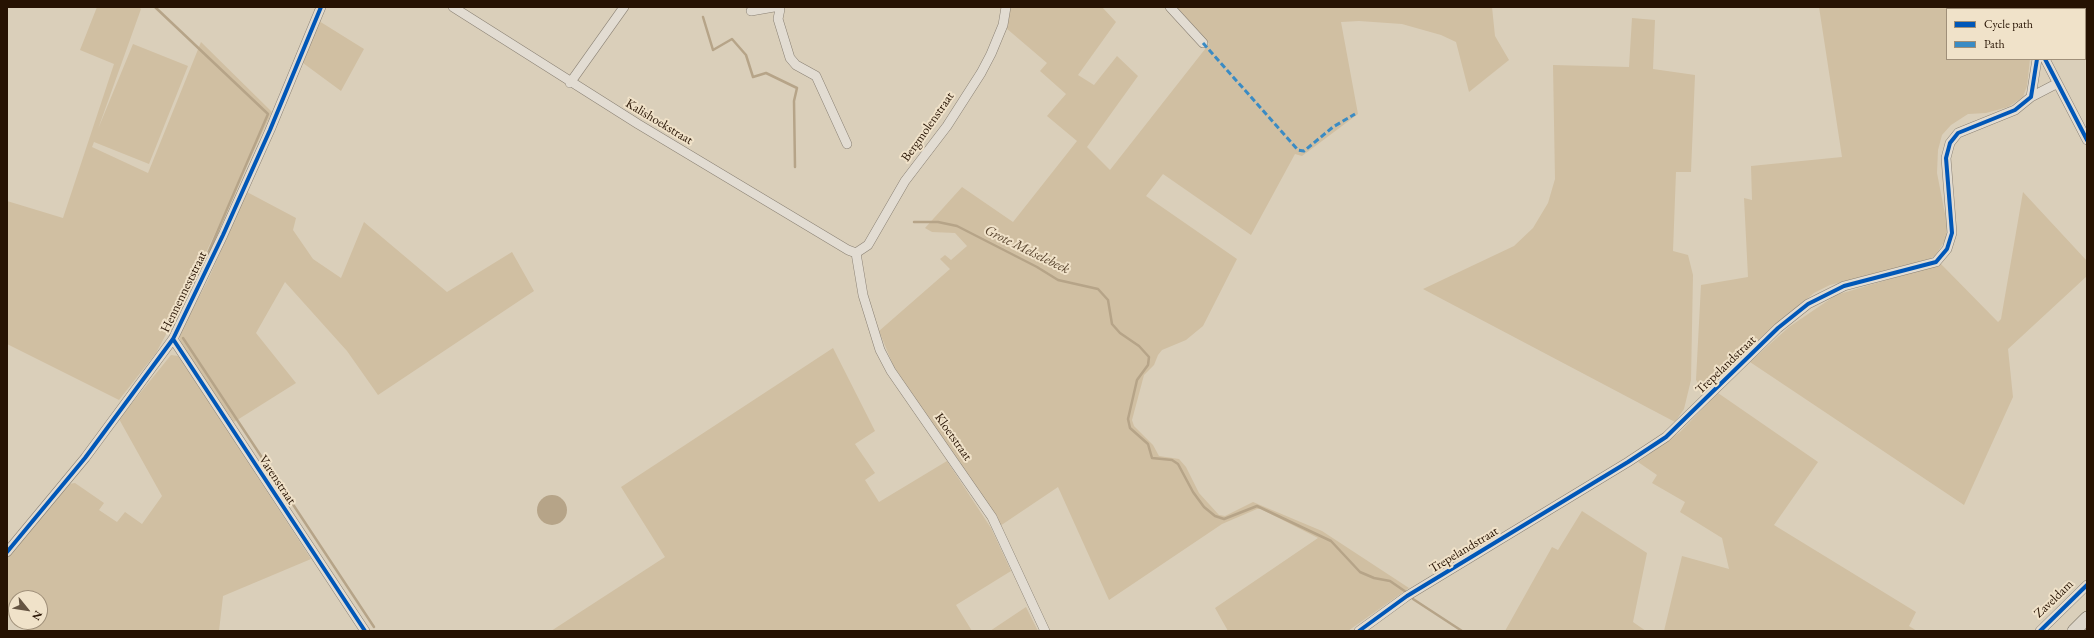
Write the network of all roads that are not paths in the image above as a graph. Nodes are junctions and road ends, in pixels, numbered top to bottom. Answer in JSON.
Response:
{"nodes":[{"id":1,"x":320,"y":7,"type":"edge"},
{"id":2,"x":453,"y":7,"type":"edge"},
{"id":3,"x":624,"y":7,"type":"edge"},
{"id":4,"x":778,"y":7,"type":"edge"},
{"id":5,"x":1006,"y":7,"type":"edge"},
{"id":6,"x":1170,"y":7,"type":"edge"},
{"id":7,"x":751,"y":11,"type":"dead end"},
{"id":8,"x":1203,"y":44,"type":"dead end"},
{"id":9,"x":2037,"y":60,"type":"edge"},
{"id":10,"x":2045,"y":60,"type":"edge"},
{"id":11,"x":570,"y":83,"type":"junction"},
{"id":12,"x":2056,"y":84,"type":"junction"},
{"id":13,"x":2032,"y":97,"type":"junction"},
{"id":14,"x":2087,"y":140,"type":"edge"},
{"id":15,"x":847,"y":144,"type":"dead end"},
{"id":16,"x":856,"y":253,"type":"junction"},
{"id":17,"x":173,"y":339,"type":"junction"},
{"id":18,"x":7,"y":552,"type":"edge"},
{"id":19,"x":2087,"y":586,"type":"edge"},
{"id":20,"x":2087,"y":618,"type":"edge"},
{"id":21,"x":365,"y":631,"type":"edge"},
{"id":22,"x":1045,"y":631,"type":"edge"},
{"id":23,"x":1359,"y":631,"type":"edge"},
{"id":24,"x":2040,"y":631,"type":"edge"},
{"id":25,"x":2074,"y":631,"type":"edge"}],
"edges":[{"from":1,"to":17,"type":"street","name":"Hennenneststraat"},
{"from":2,"to":11,"type":"street","name":"Kalishoekstraat"},
{"from":3,"to":11,"type":"street"},
{"from":4,"to":7,"type":"street"},
{"from":4,"to":15,"type":"street"},
{"from":5,"to":16,"type":"street","name":"Bergmolenstraat"},
{"from":6,"to":8,"type":"street"},
{"from":9,"to":13,"type":"street"},
{"from":10,"to":12,"type":"street"},
{"from":11,"to":16,"type":"street","name":"Kalishoekstraat"},
{"from":12,"to":13,"type":"street","name":"Trepelandstraat"},
{"from":12,"to":14,"type":"street"},
{"from":13,"to":23,"type":"street","name":"Trepelandstraat"},
{"from":16,"to":22,"type":"street","name":"Kloetstraat"},
{"from":17,"to":18,"type":"street","name":"Hennenneststraat"},
{"from":17,"to":21,"type":"street","name":"Varenstraat"},
{"from":19,"to":24,"type":"street","name":"Zaveldam"},
{"from":20,"to":25,"type":"highway"}]}
